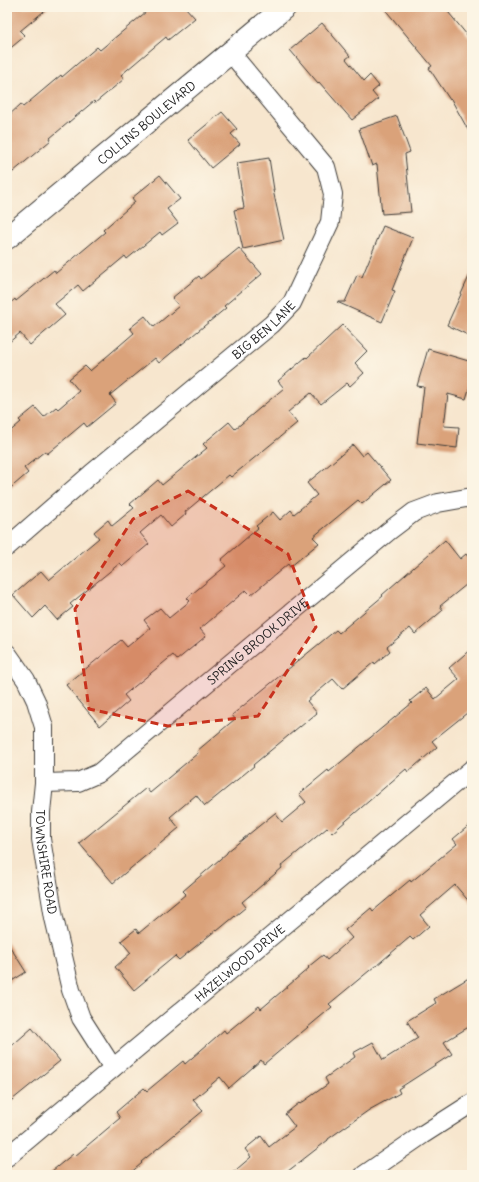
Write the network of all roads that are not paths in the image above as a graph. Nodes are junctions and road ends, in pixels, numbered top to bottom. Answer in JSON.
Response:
{"nodes":[{"id":1,"x":285,"y":7,"type":"edge"},
{"id":2,"x":230,"y":52,"type":"junction"},
{"id":3,"x":7,"y":238,"type":"edge"},
{"id":4,"x":472,"y":497,"type":"edge"},
{"id":5,"x":7,"y":546,"type":"edge"},
{"id":6,"x":7,"y":653,"type":"edge"},
{"id":7,"x":472,"y":769,"type":"edge"},
{"id":8,"x":44,"y":783,"type":"junction"},
{"id":9,"x":113,"y":1068,"type":"junction"},
{"id":10,"x":472,"y":1103,"type":"edge"},
{"id":11,"x":7,"y":1157,"type":"edge"},
{"id":12,"x":364,"y":1175,"type":"edge"}],
"edges":[{"from":1,"to":2,"type":"street","name":"COLLINS BOULEVARD"},
{"from":2,"to":3,"type":"street","name":"COLLINS BOULEVARD"},
{"from":2,"to":5,"type":"street","name":"BIG BEN LANE"},
{"from":4,"to":8,"type":"street","name":"SPRING BROOK DRIVE"},
{"from":6,"to":8,"type":"street","name":"TOWNSHIRE ROAD"},
{"from":7,"to":9,"type":"street","name":"HAZELWOOD DRIVE"},
{"from":8,"to":9,"type":"street","name":"TOWNSHIRE ROAD"},
{"from":9,"to":11,"type":"street","name":"HAZELWOOD DRIVE"},
{"from":10,"to":12,"type":"street"}]}
